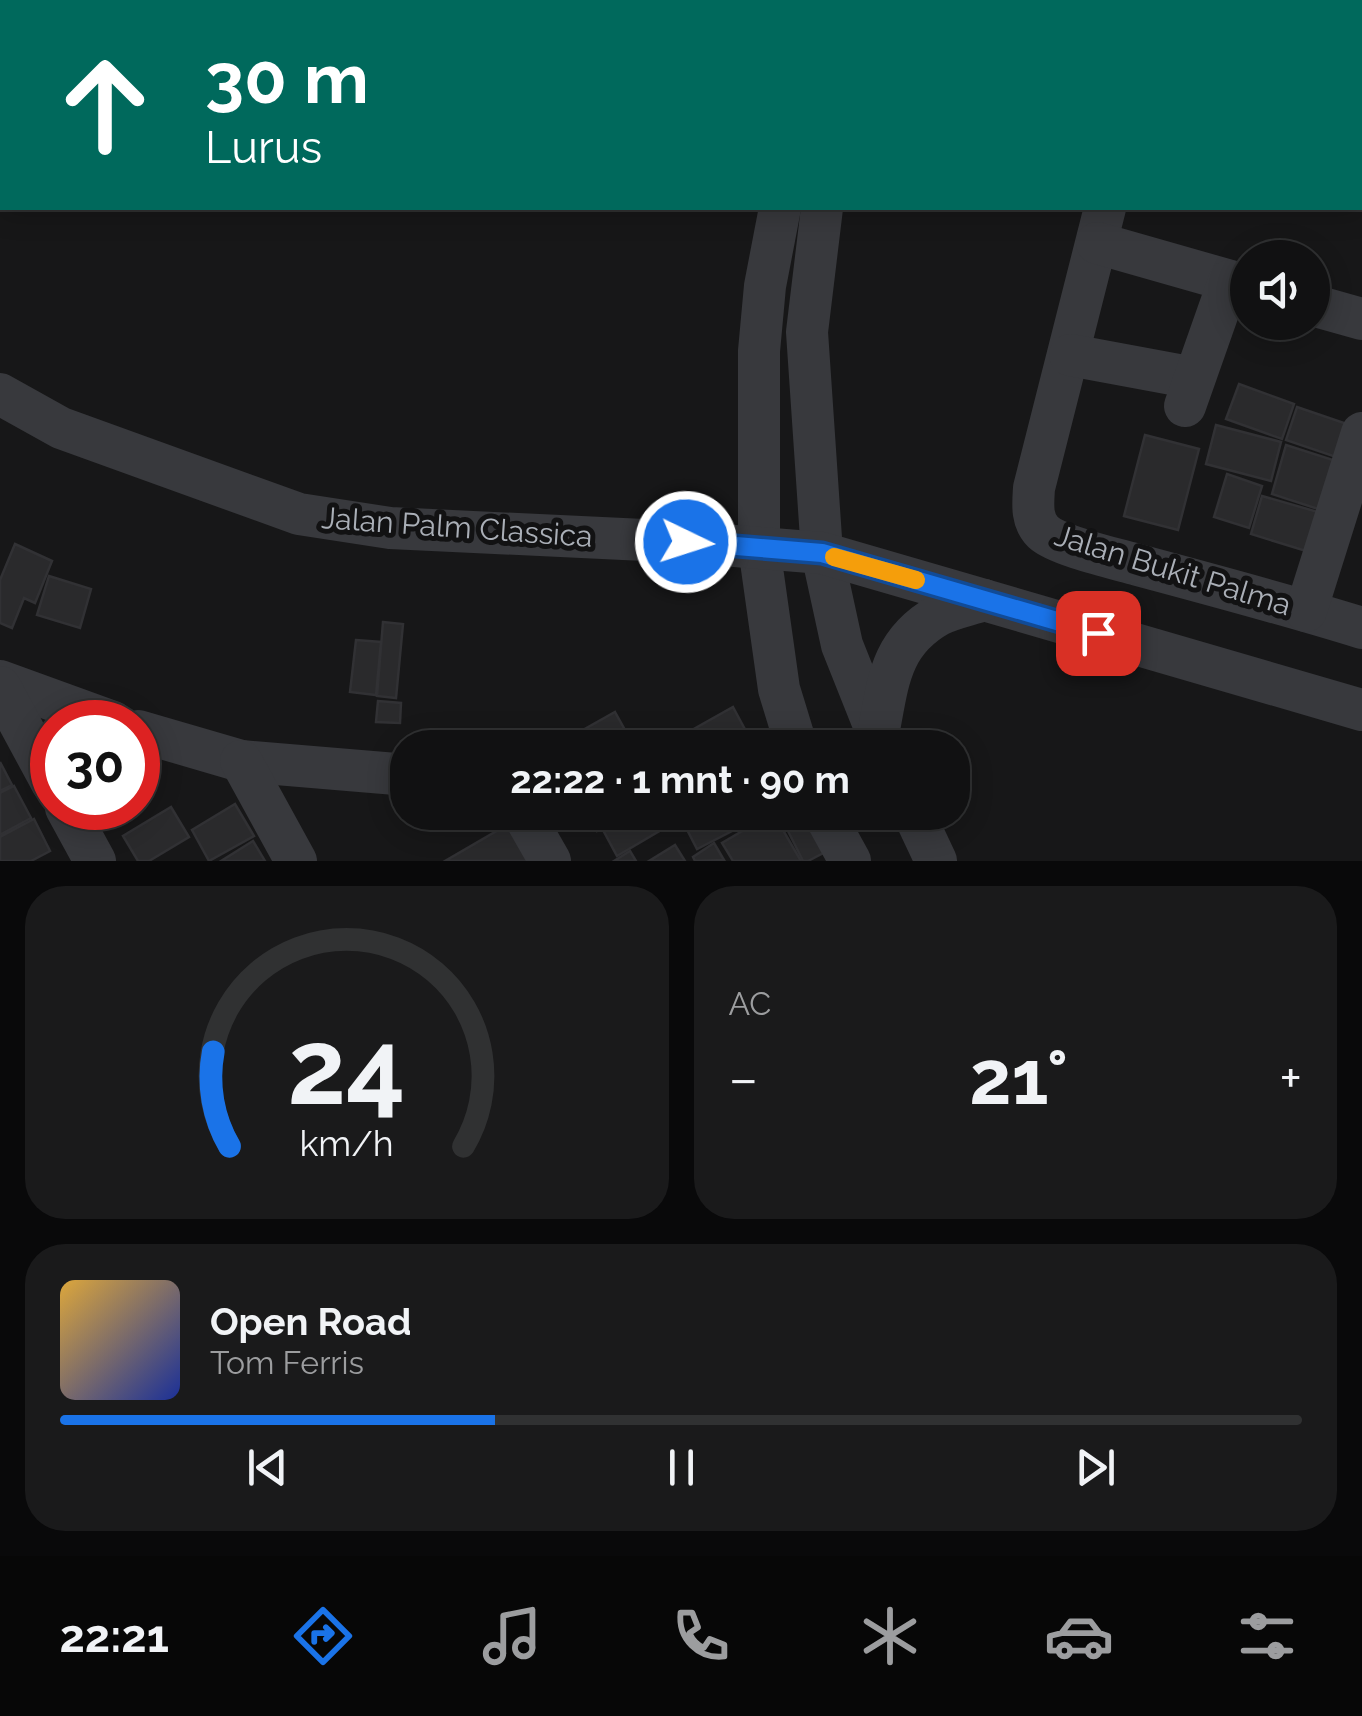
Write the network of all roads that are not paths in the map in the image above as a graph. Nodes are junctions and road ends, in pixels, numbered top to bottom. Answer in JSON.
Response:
{"nodes":[{"id":1,"x":780,"y":210,"type":"edge"},
{"id":2,"x":822,"y":210,"type":"edge"},
{"id":3,"x":1101,"y":225,"type":"edge"},
{"id":4,"x":1230,"y":281,"type":"edge"},
{"id":5,"x":1230,"y":302,"type":"edge"},
{"id":6,"x":1330,"y":310,"type":"edge"},
{"id":7,"x":1362,"y":319,"type":"edge"},
{"id":8,"x":1070,"y":355,"type":"junction"},
{"id":9,"x":0,"y":394,"type":"edge"},
{"id":10,"x":1362,"y":433,"type":"edge"},
{"id":11,"x":759,"y":547,"type":"junction"},
{"id":12,"x":822,"y":553,"type":"junction"},
{"id":13,"x":984,"y":600,"type":"junction"},
{"id":14,"x":1306,"y":611,"type":"junction"},
{"id":15,"x":1362,"y":628,"type":"edge"},
{"id":16,"x":0,"y":684,"type":"edge"},
{"id":17,"x":48,"y":700,"type":"edge"},
{"id":18,"x":1362,"y":710,"type":"edge"},
{"id":19,"x":792,"y":730,"type":"edge"},
{"id":20,"x":875,"y":730,"type":"edge"},
{"id":21,"x":882,"y":730,"type":"edge"},
{"id":22,"x":160,"y":738,"type":"edge"},
{"id":23,"x":30,"y":741,"type":"edge"},
{"id":24,"x":241,"y":761,"type":"junction"},
{"id":25,"x":390,"y":773,"type":"edge"},
{"id":26,"x":78,"y":830,"type":"edge"},
{"id":27,"x":532,"y":830,"type":"edge"},
{"id":28,"x":833,"y":830,"type":"edge"},
{"id":29,"x":921,"y":830,"type":"edge"},
{"id":30,"x":95,"y":861,"type":"edge"},
{"id":31,"x":296,"y":861,"type":"edge"},
{"id":32,"x":550,"y":861,"type":"edge"},
{"id":33,"x":850,"y":861,"type":"edge"},
{"id":34,"x":936,"y":861,"type":"edge"}],
"edges":[{"from":1,"to":11,"type":"street"},
{"from":2,"to":12,"type":"street"},
{"from":3,"to":4,"type":"street","name":"Jalan Bukit Palma"},
{"from":3,"to":8,"type":"street","name":"Jalan Bukit Palma"},
{"from":5,"to":8,"type":"street","name":"Jalan Bukit Palma"},
{"from":6,"to":7,"type":"street"},
{"from":8,"to":14,"type":"street","name":"Jalan Bukit Palma"},
{"from":9,"to":11,"type":"street","name":"Jalan Palm Classica"},
{"from":10,"to":14,"type":"street","name":"Jalan Bukit Palma"},
{"from":11,"to":12,"type":"street","name":"Jalan Palm Classica"},
{"from":11,"to":19,"type":"street"},
{"from":12,"to":13,"type":"street","name":"Jalan Palm Classica"},
{"from":12,"to":20,"type":"street"},
{"from":13,"to":18,"type":"street","name":"Jalan Palm Classica"},
{"from":13,"to":21,"type":"street"},
{"from":14,"to":15,"type":"street","name":"Jalan Bukit Palma"},
{"from":16,"to":17,"type":"street"},
{"from":16,"to":23,"type":"street"},
{"from":22,"to":24,"type":"street"},
{"from":24,"to":25,"type":"street"},
{"from":24,"to":31,"type":"street"},
{"from":26,"to":30,"type":"street"},
{"from":27,"to":32,"type":"street"},
{"from":28,"to":33,"type":"street"},
{"from":29,"to":34,"type":"street"}]}
